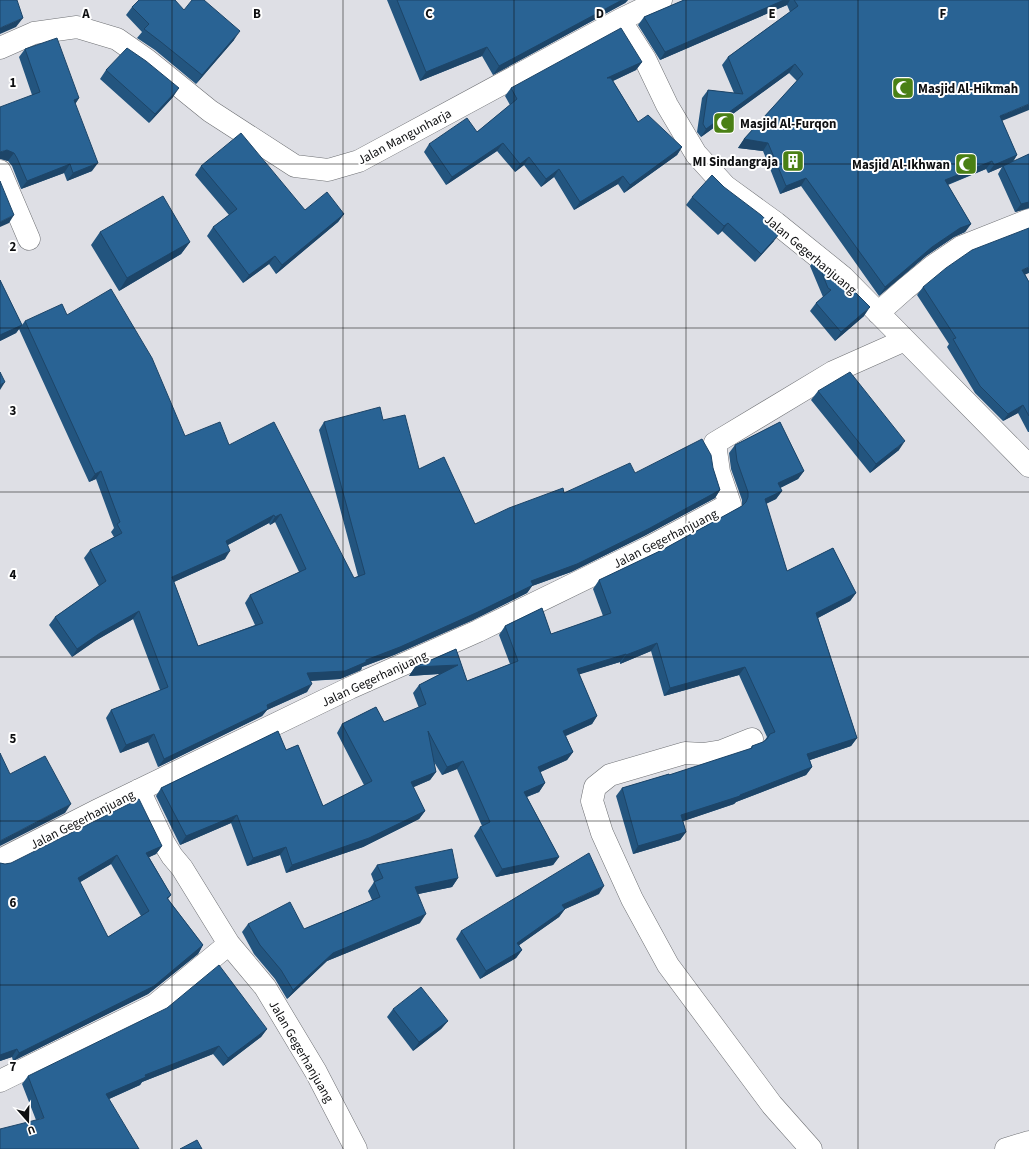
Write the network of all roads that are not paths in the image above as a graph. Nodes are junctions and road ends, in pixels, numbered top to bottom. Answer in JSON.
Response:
{"nodes":[{"id":1,"x":661,"y":0,"type":"edge"},
{"id":2,"x":620,"y":20,"type":"junction"},
{"id":3,"x":0,"y":48,"type":"edge"},
{"id":4,"x":0,"y":171,"type":"edge"},
{"id":5,"x":1029,"y":220,"type":"edge"},
{"id":6,"x":29,"y":239,"type":"dead end"},
{"id":7,"x":878,"y":314,"type":"junction"},
{"id":8,"x":905,"y":340,"type":"junction"},
{"id":9,"x":1020,"y":443,"type":"edge"},
{"id":10,"x":1029,"y":466,"type":"edge"},
{"id":11,"x":752,"y":739,"type":"dead end"},
{"id":12,"x":139,"y":790,"type":"junction"},
{"id":13,"x":0,"y":860,"type":"edge"},
{"id":14,"x":229,"y":944,"type":"junction"},
{"id":15,"x":0,"y":1081,"type":"edge"},
{"id":16,"x":1029,"y":1142,"type":"edge"},
{"id":17,"x":356,"y":1149,"type":"edge"},
{"id":18,"x":811,"y":1149,"type":"edge"},
{"id":19,"x":1006,"y":1149,"type":"edge"}],
"edges":[{"from":1,"to":2,"type":"street","name":"Jalan Mangunharja"},
{"from":2,"to":3,"type":"street","name":"Jalan Mangunharja"},
{"from":2,"to":7,"type":"street","name":"Jalan Gegerhanjuang"},
{"from":4,"to":6,"type":"street"},
{"from":5,"to":7,"type":"street"},
{"from":7,"to":8,"type":"street","name":"Jalan Gegerhanjuang"},
{"from":8,"to":9,"type":"street"},
{"from":8,"to":12,"type":"street","name":"Jalan Gegerhanjuang"},
{"from":9,"to":10,"type":"street"},
{"from":11,"to":18,"type":"street"},
{"from":12,"to":13,"type":"street","name":"Jalan Gegerhanjuang"},
{"from":12,"to":14,"type":"street","name":"Jalan Gegerhanjuang"},
{"from":14,"to":15,"type":"street"},
{"from":14,"to":17,"type":"street","name":"Jalan Gegerhanjuang"},
{"from":16,"to":19,"type":"street"}]}
